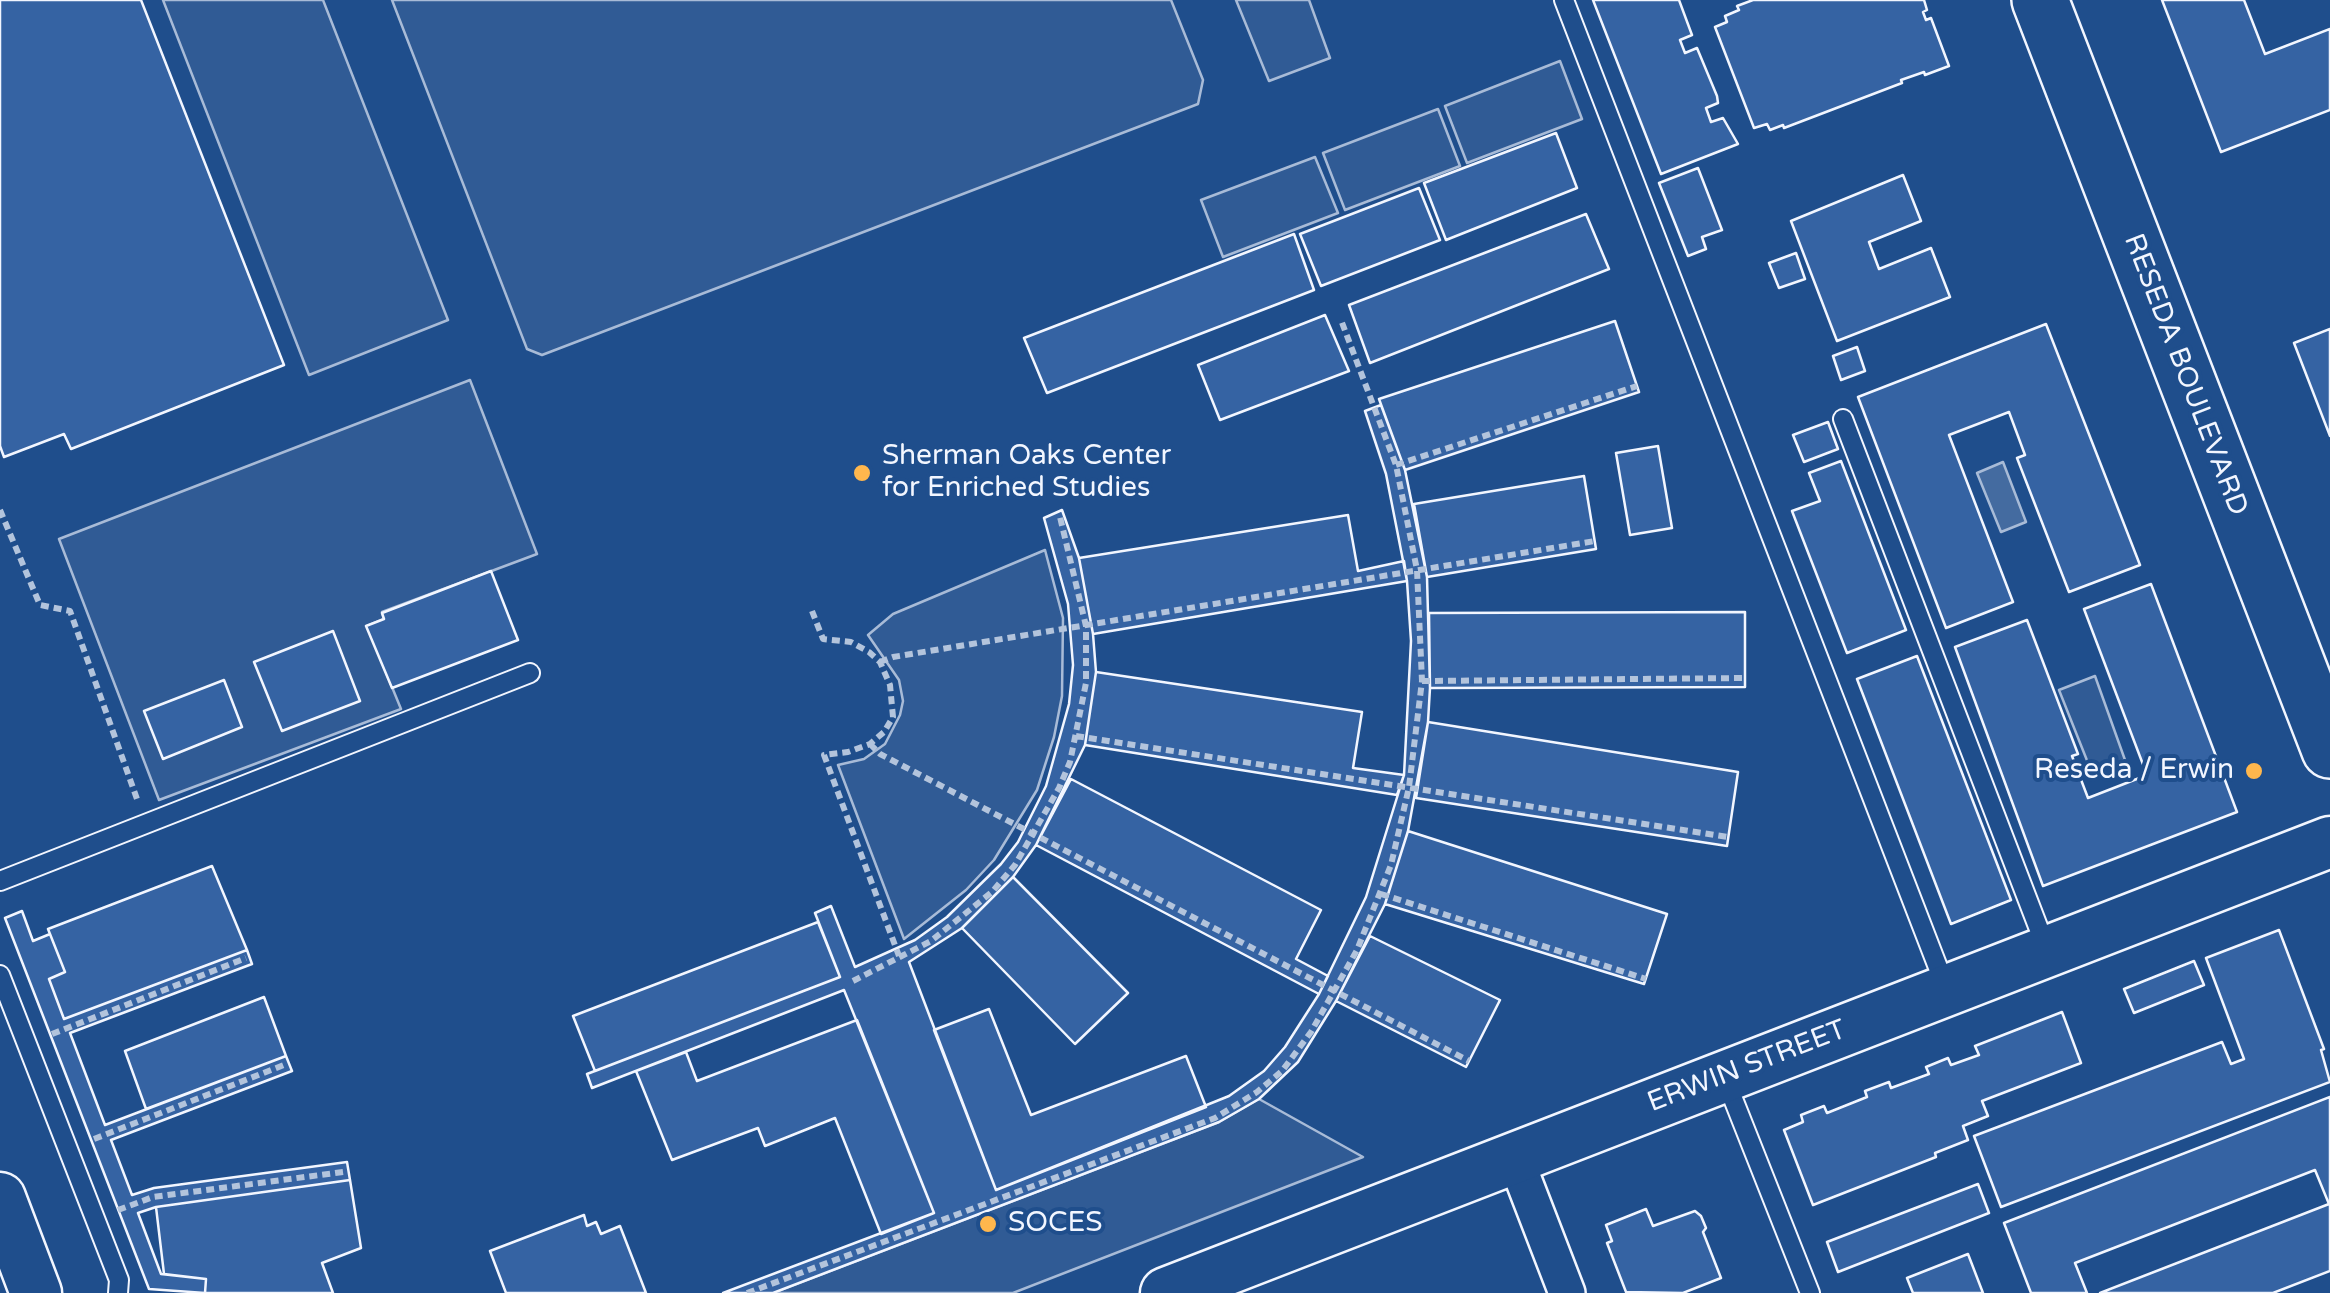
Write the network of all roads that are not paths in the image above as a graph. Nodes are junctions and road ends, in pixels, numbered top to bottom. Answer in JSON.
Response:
{"nodes":[{"id":1,"x":1564,"y":0,"type":"edge"},
{"id":2,"x":2040,"y":0,"type":"edge"},
{"id":3,"x":1843,"y":419,"type":"dead end"},
{"id":4,"x":530,"y":673,"type":"dead end"},
{"id":5,"x":2330,"y":750,"type":"edge"},
{"id":6,"x":2330,"y":842,"type":"edge"},
{"id":7,"x":0,"y":881,"type":"edge"},
{"id":8,"x":2047,"y":950,"type":"junction"},
{"id":9,"x":0,"y":975,"type":"edge"},
{"id":10,"x":1946,"y":989,"type":"junction"},
{"id":11,"x":1724,"y":1076,"type":"junction"},
{"id":12,"x":1515,"y":1158,"type":"junction"},
{"id":13,"x":0,"y":1198,"type":"edge"},
{"id":14,"x":36,"y":1293,"type":"edge"},
{"id":15,"x":118,"y":1293,"type":"edge"},
{"id":16,"x":1166,"y":1293,"type":"edge"},
{"id":17,"x":1566,"y":1293,"type":"edge"},
{"id":18,"x":1810,"y":1293,"type":"edge"}],
"edges":[{"from":1,"to":10,"type":"lane"},
{"from":2,"to":5,"type":"main road","name":"RESEDA BOULEVARD"},
{"from":3,"to":8,"type":"lane"},
{"from":4,"to":7,"type":"lane"},
{"from":6,"to":8,"type":"street","name":"ERWIN STREET"},
{"from":8,"to":10,"type":"street","name":"ERWIN STREET"},
{"from":9,"to":15,"type":"lane"},
{"from":10,"to":11,"type":"street","name":"ERWIN STREET"},
{"from":11,"to":12,"type":"street","name":"ERWIN STREET"},
{"from":11,"to":18,"type":"lane"},
{"from":12,"to":16,"type":"street","name":"ERWIN STREET"},
{"from":12,"to":17,"type":"street"},
{"from":13,"to":14,"type":"street"}]}
